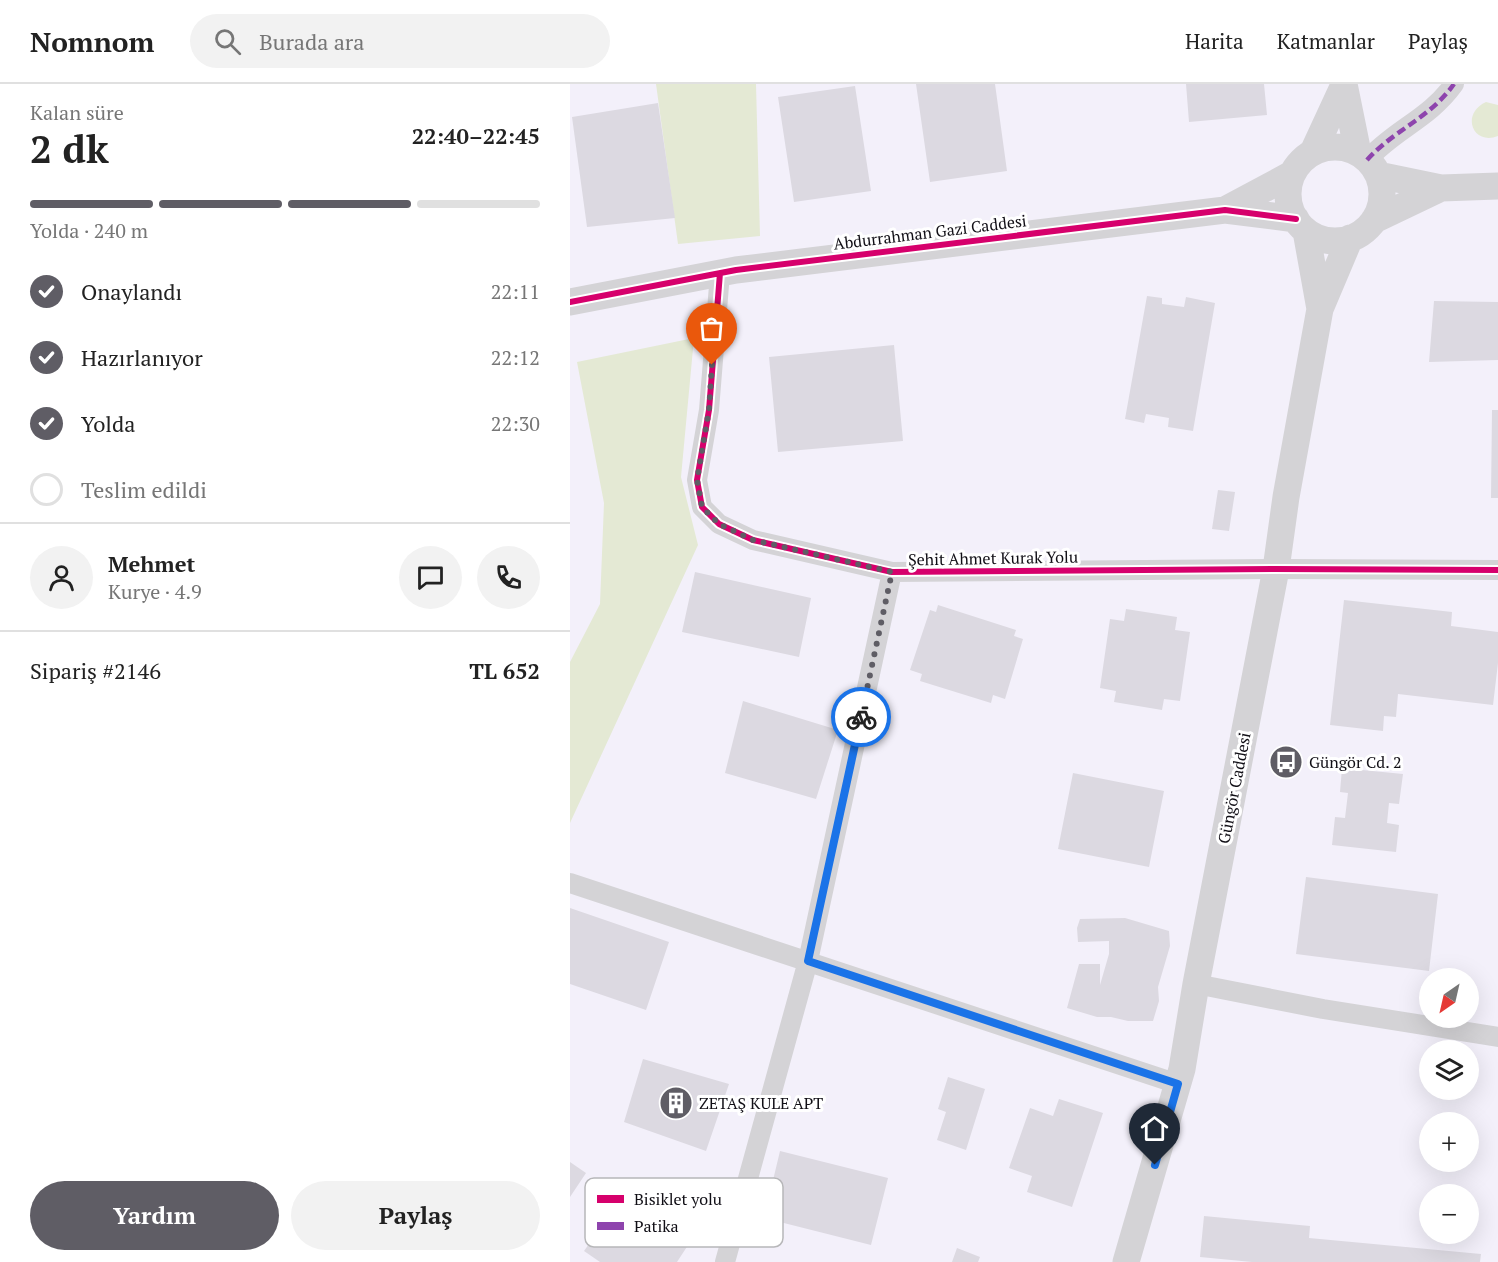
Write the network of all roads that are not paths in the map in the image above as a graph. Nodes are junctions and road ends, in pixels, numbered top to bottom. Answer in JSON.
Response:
{"nodes":[{"id":1,"x":1455,"y":84,"type":"edge"},
{"id":2,"x":1343,"y":86,"type":"edge"},
{"id":3,"x":1313,"y":152,"type":"junction"},
{"id":4,"x":1368,"y":162,"type":"junction"},
{"id":5,"x":1292,"y":174,"type":"junction"},
{"id":6,"x":1498,"y":186,"type":"edge"},
{"id":7,"x":1441,"y":188,"type":"junction"},
{"id":8,"x":1225,"y":210,"type":"junction"},
{"id":9,"x":1374,"y":220,"type":"junction"},
{"id":10,"x":1301,"y":225,"type":"junction"},
{"id":11,"x":1350,"y":238,"type":"junction"},
{"id":12,"x":720,"y":273,"type":"junction"},
{"id":13,"x":570,"y":302,"type":"edge"},
{"id":14,"x":1320,"y":309,"type":"junction"},
{"id":15,"x":1276,"y":569,"type":"junction"},
{"id":16,"x":1498,"y":570,"type":"edge"},
{"id":17,"x":892,"y":572,"type":"junction"},
{"id":18,"x":570,"y":883,"type":"edge"},
{"id":19,"x":808,"y":961,"type":"junction"},
{"id":20,"x":1197,"y":984,"type":"junction"},
{"id":21,"x":1498,"y":1037,"type":"edge"},
{"id":22,"x":1178,"y":1084,"type":"junction"},
{"id":23,"x":748,"y":1178,"type":"edge"},
{"id":24,"x":729,"y":1247,"type":"edge"},
{"id":25,"x":725,"y":1262,"type":"edge"},
{"id":26,"x":1126,"y":1262,"type":"edge"}],
"edges":[{"from":1,"to":4,"type":"street"},
{"from":2,"to":3,"type":"main road"},
{"from":2,"to":4,"type":"main road"},
{"from":3,"to":4,"type":"main road"},
{"from":3,"to":5,"type":"main road"},
{"from":4,"to":7,"type":"main road"},
{"from":4,"to":9,"type":"main road"},
{"from":5,"to":8,"type":"main road","name":"Abdurrahman Gazi Caddesi"},
{"from":5,"to":10,"type":"main road"},
{"from":6,"to":7,"type":"main road"},
{"from":7,"to":9,"type":"main road"},
{"from":8,"to":10,"type":"main road","name":"Abdurrahman Gazi Caddesi"},
{"from":8,"to":12,"type":"main road","name":"Abdurrahman Gazi Caddesi"},
{"from":9,"to":11,"type":"main road"},
{"from":10,"to":11,"type":"main road"},
{"from":10,"to":14,"type":"main road","name":"Güngör Caddesi"},
{"from":11,"to":14,"type":"main road","name":"Güngör Caddesi"},
{"from":12,"to":13,"type":"main road","name":"Abdurrahman Gazi Caddesi"},
{"from":12,"to":17,"type":"street","name":"Şehit Ahmet Kurak Yolu"},
{"from":14,"to":15,"type":"main road","name":"Güngör Caddesi"},
{"from":15,"to":16,"type":"street","name":"Şehit Ahmet Kurak Yolu"},
{"from":15,"to":17,"type":"street","name":"Şehit Ahmet Kurak Yolu"},
{"from":15,"to":20,"type":"main road","name":"Güngör Caddesi"},
{"from":17,"to":19,"type":"street"},
{"from":18,"to":19,"type":"street"},
{"from":19,"to":22,"type":"street"},
{"from":19,"to":23,"type":"street"},
{"from":20,"to":21,"type":"street"},
{"from":20,"to":22,"type":"main road","name":"Güngör Caddesi"},
{"from":22,"to":26,"type":"main road","name":"Güngör Caddesi"},
{"from":24,"to":25,"type":"street"}]}
